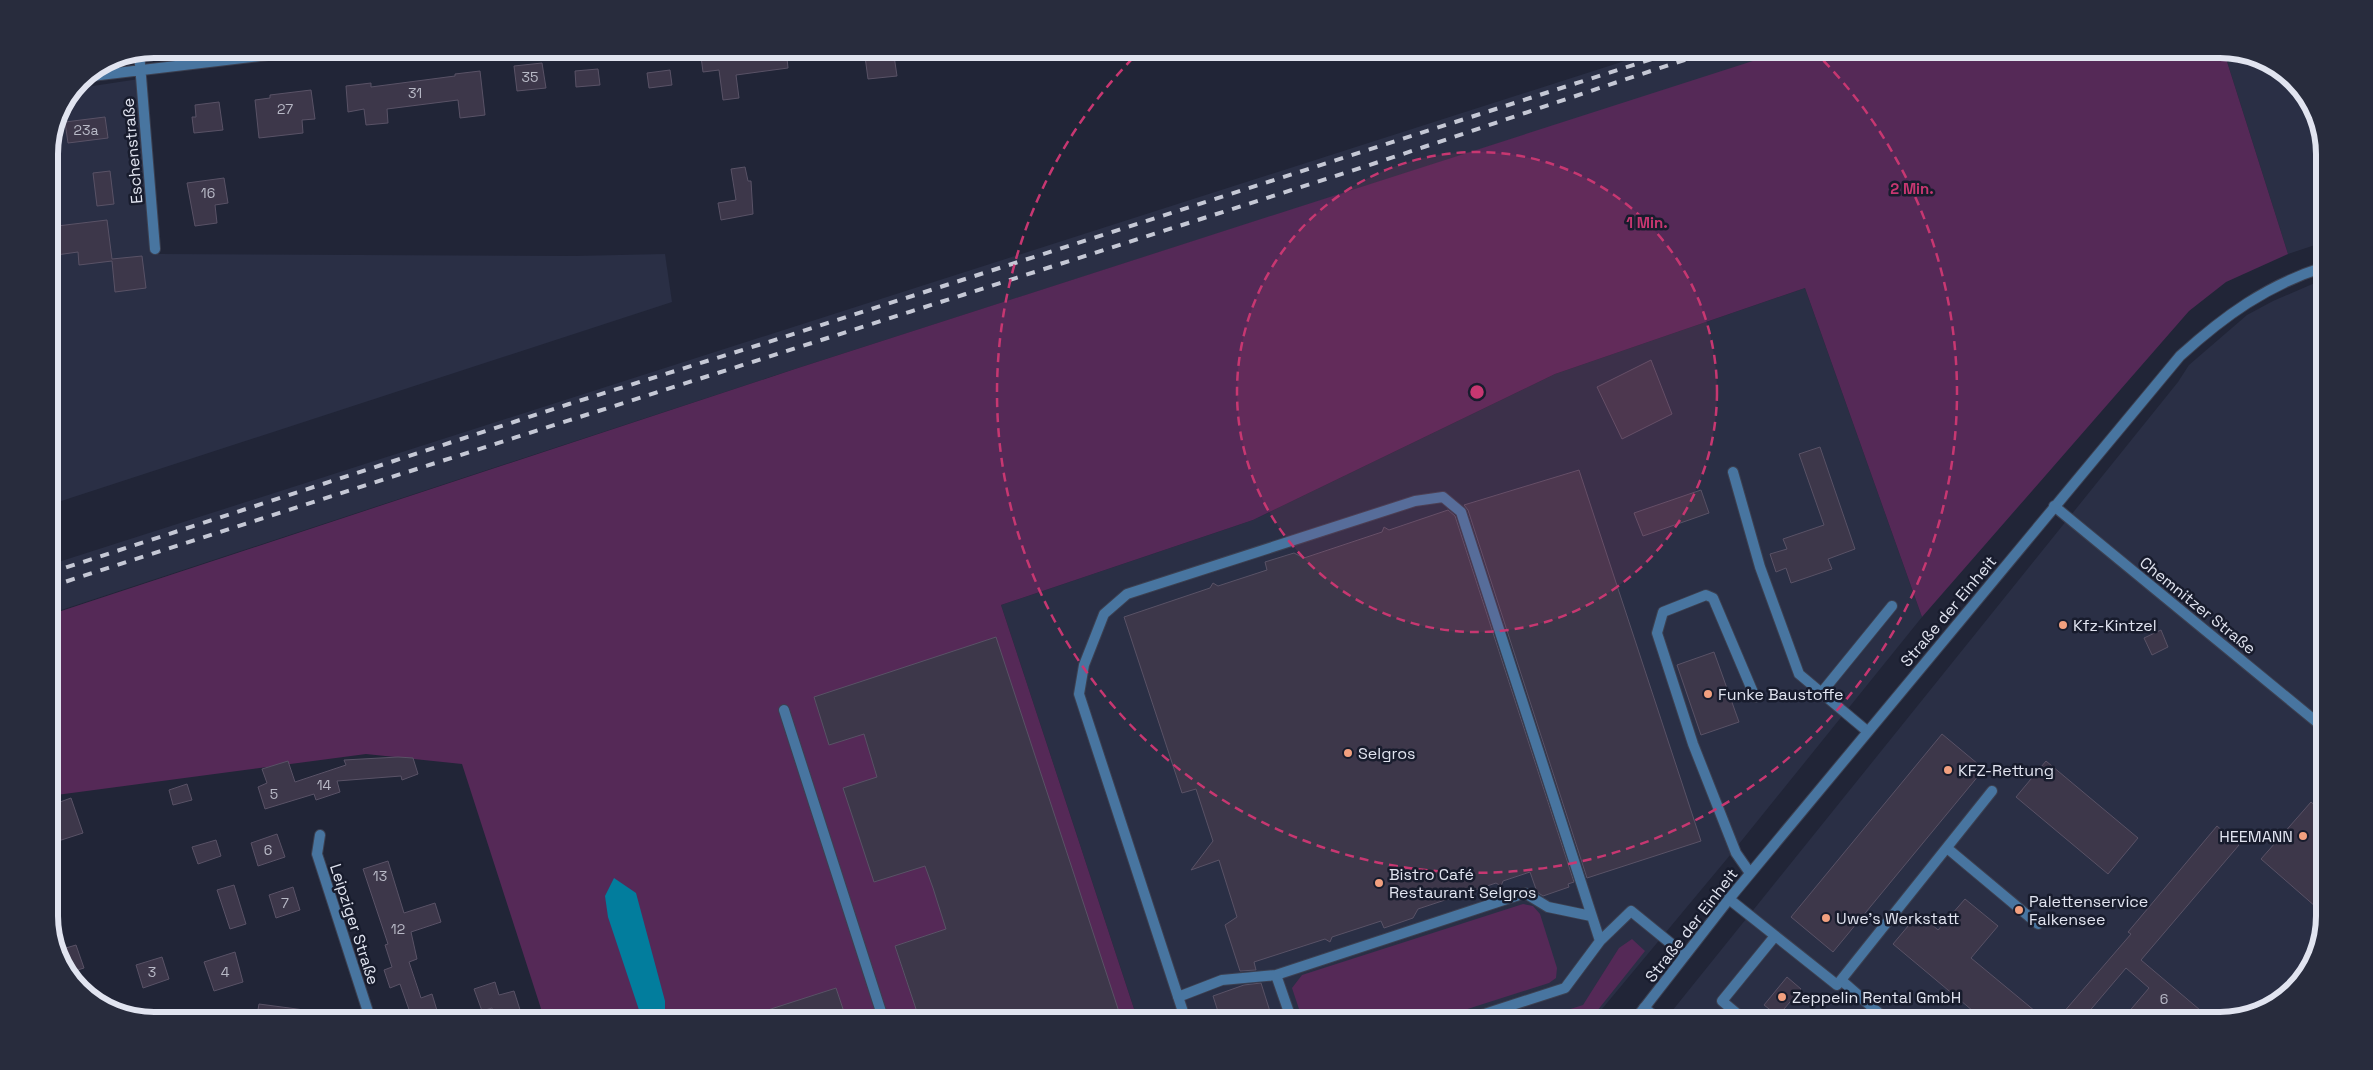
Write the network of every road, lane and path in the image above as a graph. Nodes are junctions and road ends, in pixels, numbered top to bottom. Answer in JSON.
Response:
{"nodes":[{"id":1,"x":238,"y":58,"type":"edge"},
{"id":2,"x":139,"y":59,"type":"edge"},
{"id":3,"x":140,"y":69,"type":"junction"},
{"id":4,"x":99,"y":75,"type":"edge"},
{"id":5,"x":155,"y":249,"type":"dead end"},
{"id":6,"x":2315,"y":271,"type":"edge"},
{"id":7,"x":1733,"y":472,"type":"dead end"},
{"id":8,"x":2054,"y":506,"type":"junction"},
{"id":9,"x":1892,"y":606,"type":"dead end"},
{"id":10,"x":1822,"y":692,"type":"junction"},
{"id":11,"x":1755,"y":697,"type":"dead end"},
{"id":12,"x":784,"y":710,"type":"dead end"},
{"id":13,"x":2316,"y":721,"type":"edge"},
{"id":14,"x":1867,"y":731,"type":"junction"},
{"id":15,"x":1992,"y":791,"type":"dead end"},
{"id":16,"x":320,"y":835,"type":"dead end"},
{"id":17,"x":1947,"y":848,"type":"junction"},
{"id":18,"x":1750,"y":873,"type":"junction"},
{"id":19,"x":1729,"y":899,"type":"junction"},
{"id":20,"x":1591,"y":916,"type":"junction"},
{"id":21,"x":2038,"y":924,"type":"dead end"},
{"id":22,"x":1775,"y":936,"type":"junction"},
{"id":23,"x":1600,"y":941,"type":"junction"},
{"id":24,"x":1685,"y":955,"type":"junction"},
{"id":25,"x":1276,"y":975,"type":"junction"},
{"id":26,"x":1841,"y":980,"type":"junction"},
{"id":27,"x":1178,"y":997,"type":"junction"},
{"id":28,"x":1644,"y":1008,"type":"junction"},
{"id":29,"x":368,"y":1012,"type":"edge"},
{"id":30,"x":881,"y":1012,"type":"edge"},
{"id":31,"x":1183,"y":1012,"type":"edge"},
{"id":32,"x":1289,"y":1012,"type":"edge"},
{"id":33,"x":1491,"y":1012,"type":"edge"},
{"id":34,"x":1641,"y":1012,"type":"edge"},
{"id":35,"x":1649,"y":1012,"type":"edge"},
{"id":36,"x":1735,"y":1012,"type":"edge"},
{"id":37,"x":1878,"y":1012,"type":"edge"}],
"edges":[{"from":1,"to":3,"type":"street"},
{"from":2,"to":3,"type":"street","name":"Eschenstraße"},
{"from":3,"to":4,"type":"street"},
{"from":3,"to":5,"type":"street","name":"Eschenstraße"},
{"from":6,"to":8,"type":"street","name":"Straße der Einheit"},
{"from":7,"to":10,"type":"street"},
{"from":8,"to":13,"type":"street","name":"Chemnitzer Straße"},
{"from":8,"to":14,"type":"street","name":"Straße der Einheit"},
{"from":9,"to":10,"type":"street"},
{"from":10,"to":14,"type":"street"},
{"from":11,"to":18,"type":"street"},
{"from":12,"to":30,"type":"street"},
{"from":14,"to":18,"type":"street","name":"Straße der Einheit"},
{"from":15,"to":17,"type":"street"},
{"from":16,"to":29,"type":"street","name":"Leipziger Straße"},
{"from":17,"to":21,"type":"street"},
{"from":17,"to":26,"type":"street"},
{"from":18,"to":19,"type":"street","name":"Straße der Einheit"},
{"from":19,"to":22,"type":"street"},
{"from":19,"to":24,"type":"street","name":"Straße der Einheit"},
{"from":20,"to":23,"type":"street"},
{"from":20,"to":25,"type":"street"},
{"from":20,"to":27,"type":"street"},
{"from":22,"to":26,"type":"street"},
{"from":22,"to":36,"type":"street"},
{"from":23,"to":24,"type":"street"},
{"from":23,"to":33,"type":"street"},
{"from":24,"to":28,"type":"street","name":"Straße der Einheit"},
{"from":25,"to":27,"type":"street"},
{"from":25,"to":32,"type":"street"},
{"from":26,"to":37,"type":"street"},
{"from":27,"to":31,"type":"street"},
{"from":28,"to":34,"type":"street","name":"Straße der Einheit"},
{"from":28,"to":35,"type":"street"}]}
